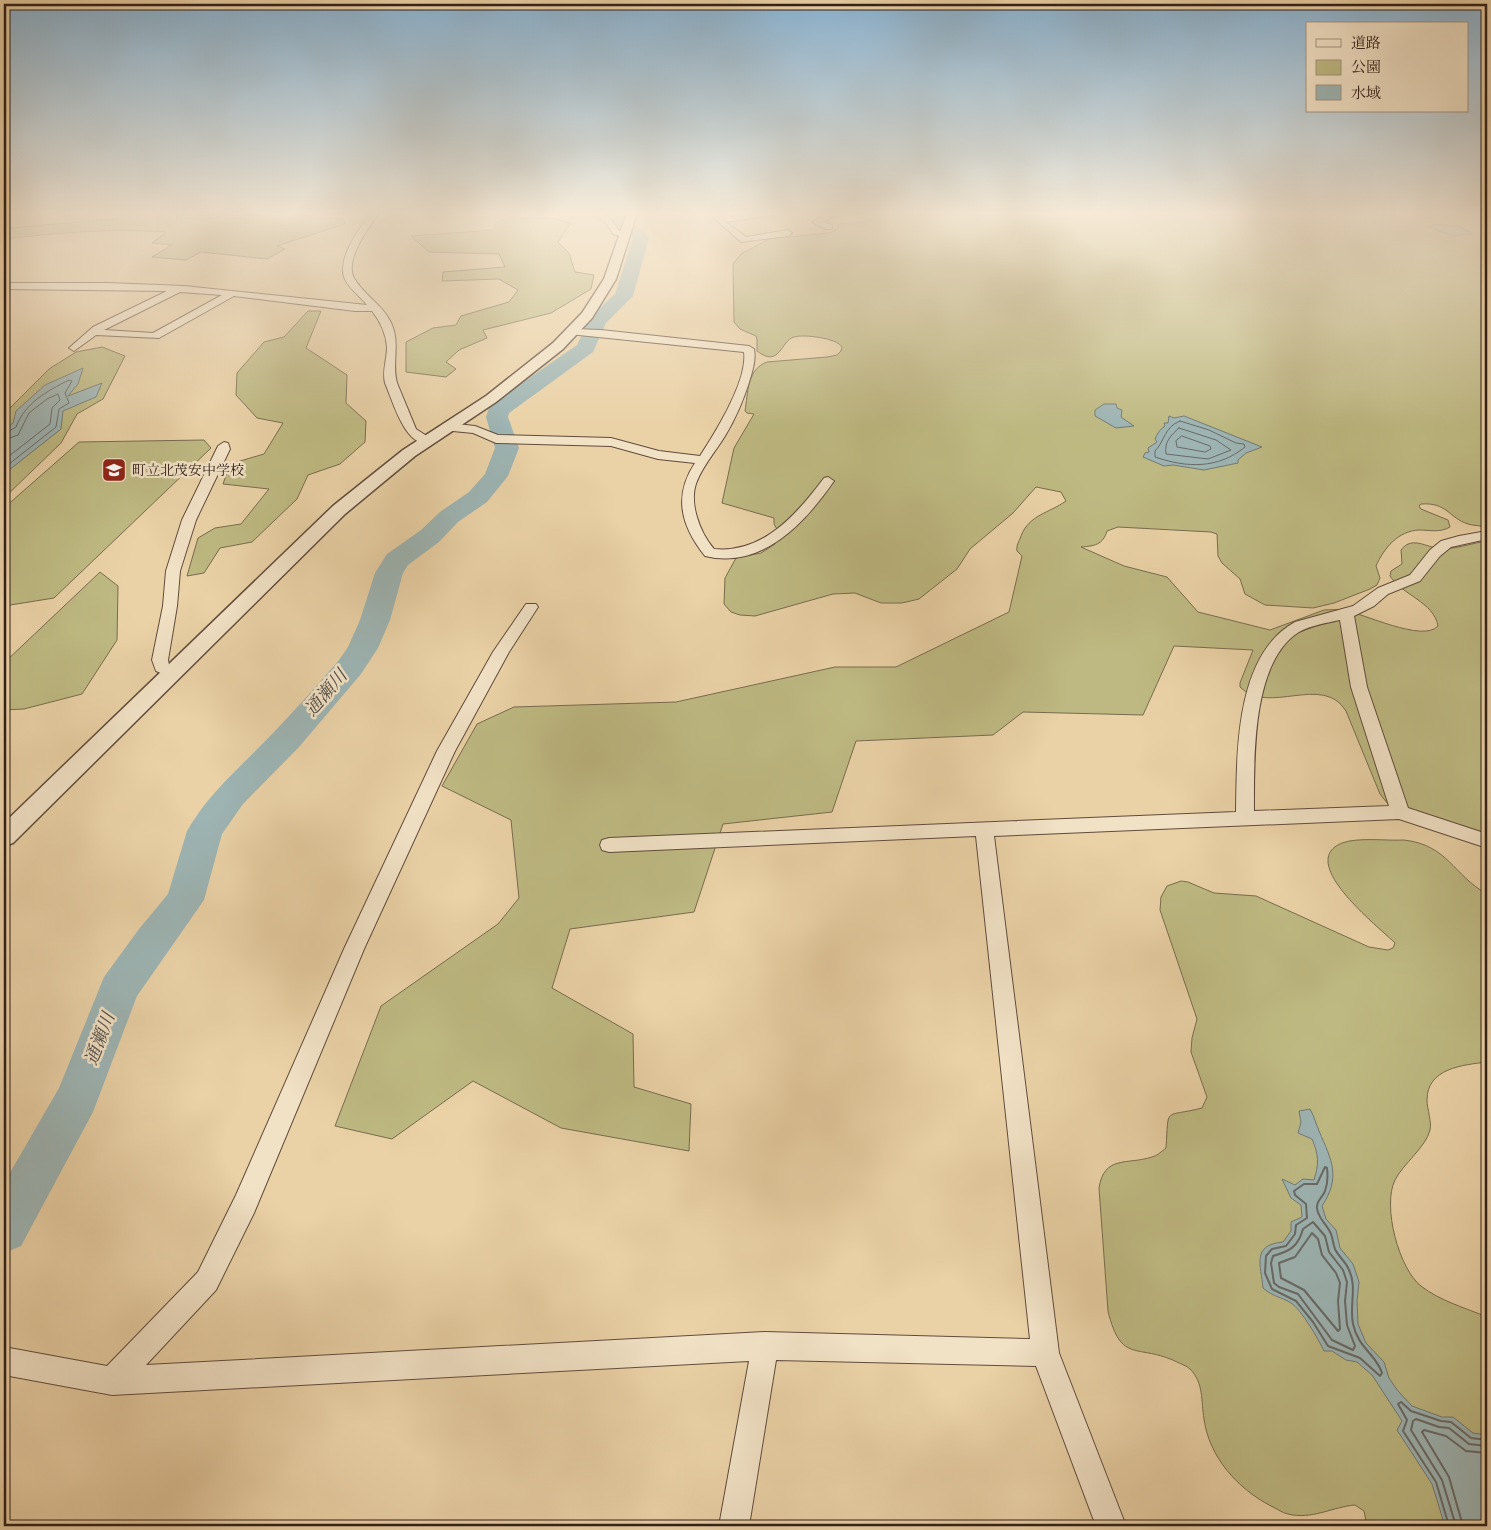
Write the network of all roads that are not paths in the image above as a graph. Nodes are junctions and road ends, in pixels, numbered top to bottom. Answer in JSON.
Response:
{"nodes":[{"id":1,"x":354,"y":284,"type":"edge"},
{"id":2,"x":607,"y":284,"type":"edge"},
{"id":3,"x":4,"y":286,"type":"edge"},
{"id":4,"x":179,"y":289,"type":"junction"},
{"id":5,"x":232,"y":293,"type":"junction"},
{"id":6,"x":374,"y":308,"type":"junction"},
{"id":7,"x":92,"y":332,"type":"junction"},
{"id":8,"x":578,"y":332,"type":"junction"},
{"id":9,"x":74,"y":348,"type":"dead end"},
{"id":10,"x":448,"y":427,"type":"junction"},
{"id":11,"x":426,"y":440,"type":"junction"},
{"id":12,"x":224,"y":446,"type":"dead end"},
{"id":13,"x":704,"y":460,"type":"junction"},
{"id":14,"x":828,"y":481,"type":"dead end"},
{"id":15,"x":1487,"y":535,"type":"edge"},
{"id":16,"x":531,"y":607,"type":"dead end"},
{"id":17,"x":1346,"y":614,"type":"junction"},
{"id":18,"x":173,"y":673,"type":"junction"},
{"id":19,"x":1400,"y":812,"type":"junction"},
{"id":20,"x":1245,"y":819,"type":"junction"},
{"id":21,"x":984,"y":829,"type":"junction"},
{"id":22,"x":4,"y":837,"type":"edge"},
{"id":23,"x":1487,"y":841,"type":"edge"},
{"id":24,"x":609,"y":845,"type":"dead end"},
{"id":25,"x":765,"y":1346,"type":"junction"},
{"id":26,"x":1045,"y":1353,"type":"junction"},
{"id":27,"x":4,"y":1361,"type":"edge"},
{"id":28,"x":112,"y":1381,"type":"junction"},
{"id":29,"x":734,"y":1526,"type":"edge"},
{"id":30,"x":1111,"y":1526,"type":"edge"}],
"edges":[{"from":1,"to":6,"type":"street"},
{"from":2,"to":8,"type":"street"},
{"from":3,"to":4,"type":"street"},
{"from":4,"to":5,"type":"street"},
{"from":4,"to":7,"type":"street"},
{"from":5,"to":6,"type":"street"},
{"from":5,"to":7,"type":"street"},
{"from":6,"to":11,"type":"street"},
{"from":7,"to":9,"type":"street"},
{"from":8,"to":10,"type":"street"},
{"from":8,"to":13,"type":"street"},
{"from":10,"to":11,"type":"street"},
{"from":10,"to":13,"type":"street"},
{"from":11,"to":18,"type":"street"},
{"from":12,"to":18,"type":"street"},
{"from":13,"to":14,"type":"street"},
{"from":15,"to":17,"type":"street"},
{"from":16,"to":28,"type":"street"},
{"from":17,"to":19,"type":"street"},
{"from":17,"to":20,"type":"street"},
{"from":18,"to":22,"type":"street"},
{"from":19,"to":20,"type":"street"},
{"from":19,"to":23,"type":"street"},
{"from":20,"to":21,"type":"street"},
{"from":21,"to":24,"type":"street"},
{"from":21,"to":26,"type":"street"},
{"from":25,"to":26,"type":"street"},
{"from":25,"to":28,"type":"street"},
{"from":25,"to":29,"type":"street"},
{"from":26,"to":30,"type":"street"},
{"from":27,"to":28,"type":"street"}]}
